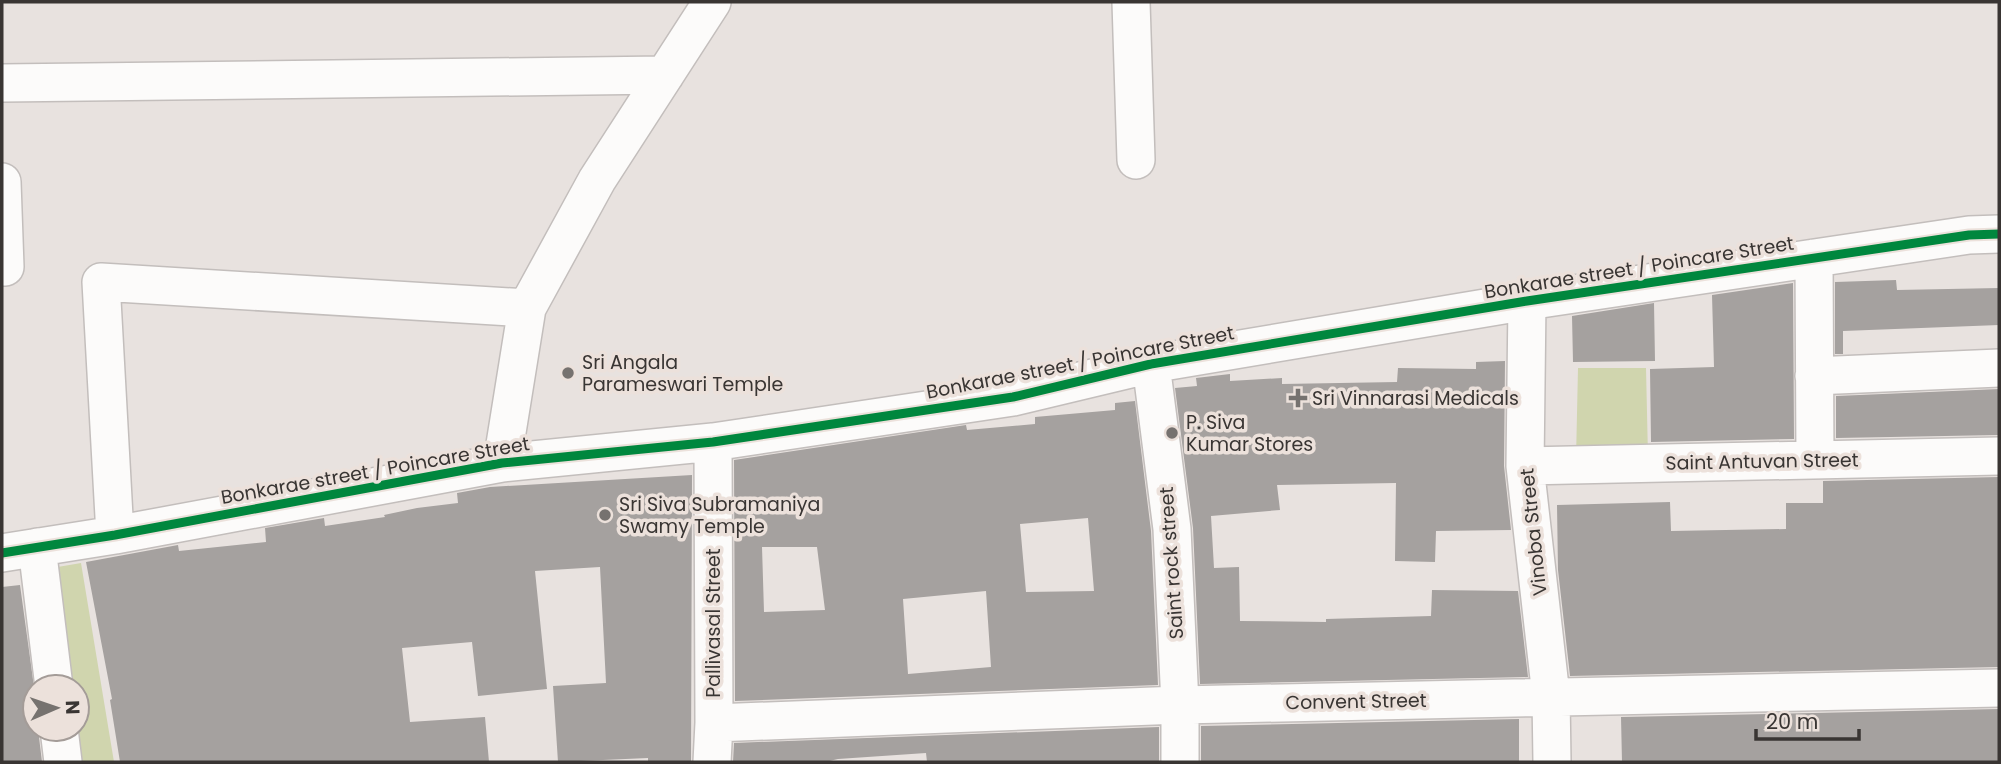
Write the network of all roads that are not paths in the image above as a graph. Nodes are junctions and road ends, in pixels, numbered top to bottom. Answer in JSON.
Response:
{"nodes":[{"id":1,"x":712,"y":2,"type":"edge"},
{"id":2,"x":1131,"y":2,"type":"edge"},
{"id":3,"x":665,"y":75,"type":"junction"},
{"id":4,"x":2,"y":83,"type":"edge"},
{"id":5,"x":1136,"y":160,"type":"dead end"},
{"id":6,"x":2,"y":183,"type":"edge"},
{"id":7,"x":1999,"y":234,"type":"edge"},
{"id":8,"x":1814,"y":258,"type":"junction"},
{"id":9,"x":2,"y":267,"type":"edge"},
{"id":10,"x":1527,"y":301,"type":"junction"},
{"id":11,"x":527,"y":308,"type":"junction"},
{"id":12,"x":1151,"y":364,"type":"junction"},
{"id":13,"x":1999,"y":368,"type":"edge"},
{"id":14,"x":1814,"y":376,"type":"junction"},
{"id":15,"x":713,"y":442,"type":"junction"},
{"id":16,"x":1999,"y":456,"type":"edge"},
{"id":17,"x":1815,"y":460,"type":"junction"},
{"id":18,"x":502,"y":463,"type":"junction"},
{"id":19,"x":1525,"y":466,"type":"junction"},
{"id":20,"x":115,"y":535,"type":"junction"},
{"id":21,"x":37,"y":547,"type":"junction"},
{"id":22,"x":2,"y":554,"type":"edge"},
{"id":23,"x":52,"y":673,"type":"edge"},
{"id":24,"x":1999,"y":688,"type":"edge"},
{"id":25,"x":1551,"y":696,"type":"junction"},
{"id":26,"x":1180,"y":705,"type":"junction"},
{"id":27,"x":714,"y":723,"type":"junction"},
{"id":28,"x":61,"y":743,"type":"edge"},
{"id":29,"x":63,"y":762,"type":"edge"},
{"id":30,"x":712,"y":762,"type":"edge"},
{"id":31,"x":1180,"y":762,"type":"edge"},
{"id":32,"x":1552,"y":762,"type":"edge"}],
"edges":[{"from":1,"to":3,"type":"street"},
{"from":2,"to":5,"type":"street"},
{"from":3,"to":4,"type":"street"},
{"from":3,"to":11,"type":"street"},
{"from":6,"to":9,"type":"street"},
{"from":7,"to":8,"type":"street","name":"Bonkarae street / Poincare Street"},
{"from":8,"to":10,"type":"street","name":"Bonkarae street / Poincare Street"},
{"from":8,"to":14,"type":"street"},
{"from":10,"to":12,"type":"street","name":"Bonkarae street / Poincare Street"},
{"from":10,"to":19,"type":"street","name":"Vinoba Street"},
{"from":11,"to":18,"type":"street"},
{"from":11,"to":20,"type":"street"},
{"from":12,"to":15,"type":"street","name":"Bonkarae street / Poincare Street"},
{"from":12,"to":26,"type":"street","name":"Saint rock street"},
{"from":13,"to":14,"type":"street"},
{"from":14,"to":17,"type":"street"},
{"from":15,"to":18,"type":"street","name":"Bonkarae street / Poincare Street"},
{"from":15,"to":27,"type":"street","name":"Pallivasal Street"},
{"from":16,"to":17,"type":"street","name":"Saint Antuvan Street"},
{"from":17,"to":19,"type":"street","name":"Saint Antuvan Street"},
{"from":18,"to":20,"type":"street","name":"Bonkarae street / Poincare Street"},
{"from":19,"to":25,"type":"street","name":"Vinoba Street"},
{"from":20,"to":21,"type":"street","name":"Bonkarae street / Poincare Street"},
{"from":21,"to":22,"type":"street","name":"Bonkarae street / Poincare Street"},
{"from":21,"to":23,"type":"street"},
{"from":24,"to":25,"type":"street","name":"Convent Street"},
{"from":25,"to":26,"type":"street","name":"Convent Street"},
{"from":25,"to":32,"type":"street","name":"Vinoba Street"},
{"from":26,"to":27,"type":"street","name":"Convent Street"},
{"from":26,"to":31,"type":"street","name":"Saint rock street"},
{"from":27,"to":30,"type":"street","name":"Pallivasal Street"},
{"from":28,"to":29,"type":"street"}]}
